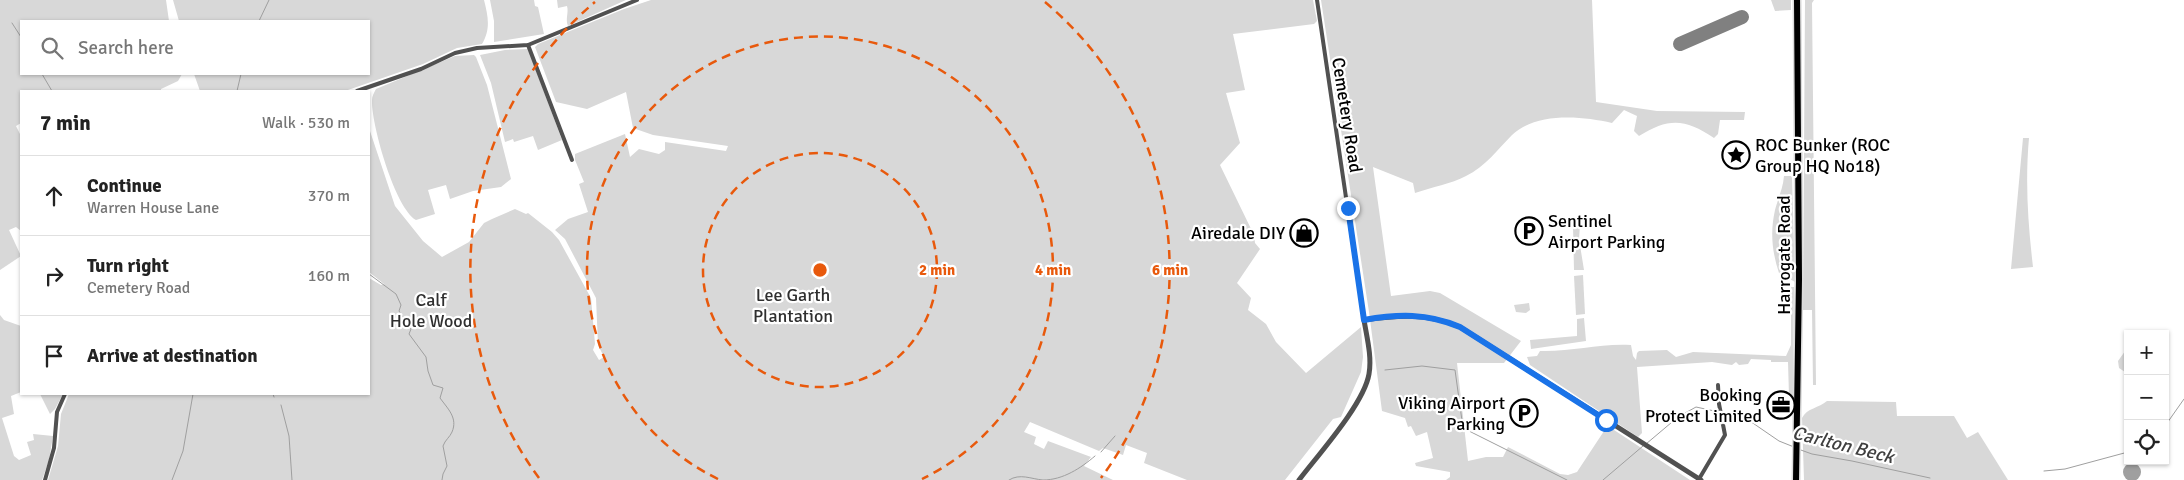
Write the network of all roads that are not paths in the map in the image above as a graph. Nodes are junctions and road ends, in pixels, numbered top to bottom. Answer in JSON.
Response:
{"nodes":[{"id":1,"x":637,"y":0,"type":"edge"},
{"id":2,"x":1317,"y":0,"type":"edge"},
{"id":3,"x":1797,"y":0,"type":"edge"},
{"id":4,"x":528,"y":45,"type":"junction"},
{"id":5,"x":360,"y":90,"type":"edge"},
{"id":6,"x":572,"y":160,"type":"dead end"},
{"id":7,"x":1364,"y":320,"type":"junction"},
{"id":8,"x":1718,"y":385,"type":"dead end"},
{"id":9,"x":65,"y":395,"type":"edge"},
{"id":10,"x":1700,"y":479,"type":"edge"},
{"id":11,"x":45,"y":480,"type":"edge"},
{"id":12,"x":1299,"y":480,"type":"edge"},
{"id":13,"x":1796,"y":480,"type":"edge"}],
"edges":[{"from":1,"to":4,"type":"street"},
{"from":2,"to":7,"type":"street","name":"Cemetery Road"},
{"from":3,"to":13,"type":"highway","name":"Harrogate Road"},
{"from":4,"to":5,"type":"street"},
{"from":4,"to":6,"type":"street"},
{"from":7,"to":10,"type":"street"},
{"from":7,"to":12,"type":"street","name":"Cemetery Road"},
{"from":8,"to":10,"type":"street"},
{"from":9,"to":11,"type":"street"}]}
